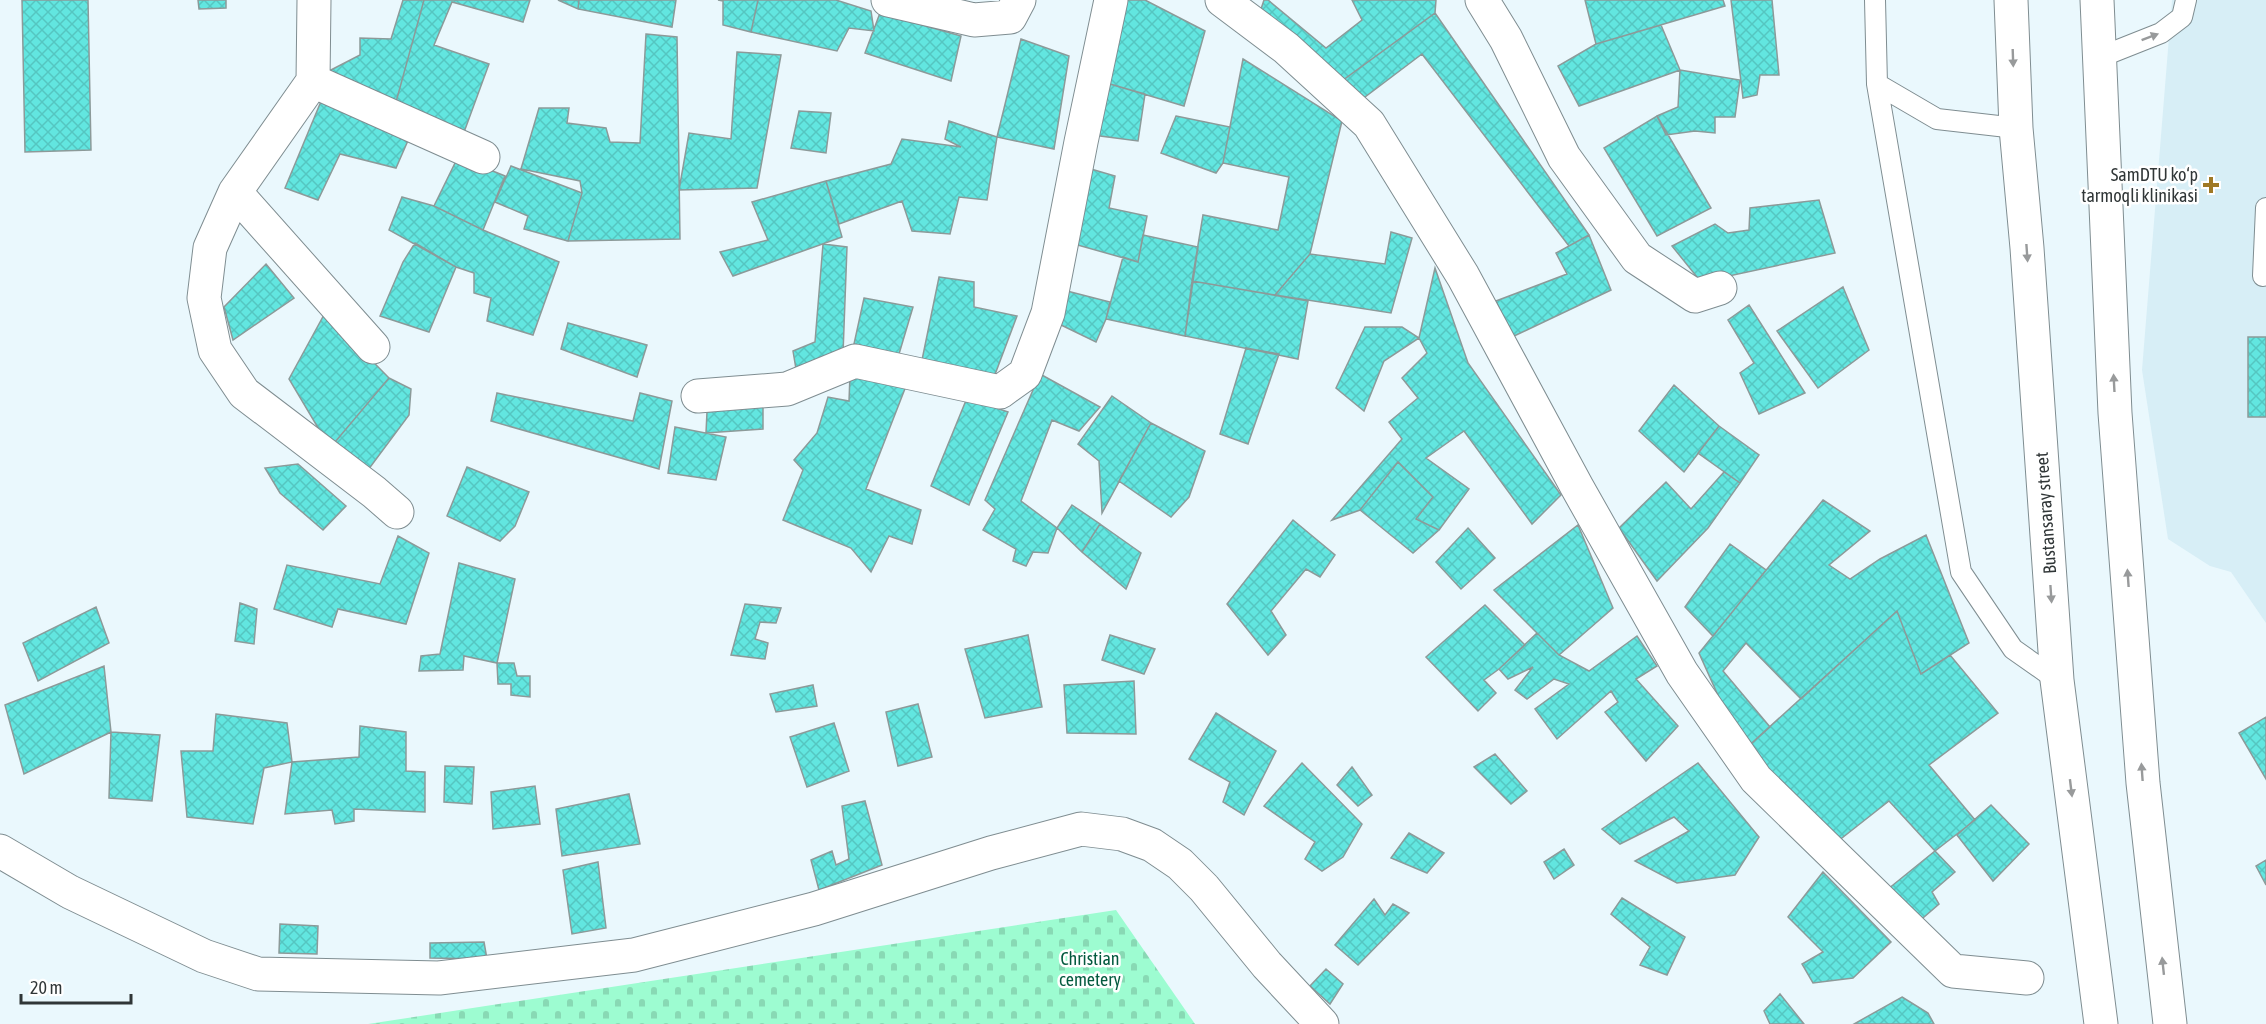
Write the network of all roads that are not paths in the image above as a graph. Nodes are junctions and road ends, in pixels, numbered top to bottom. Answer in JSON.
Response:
{"nodes":[{"id":1,"x":314,"y":0,"type":"edge"},
{"id":2,"x":888,"y":0,"type":"edge"},
{"id":3,"x":1019,"y":0,"type":"edge"},
{"id":4,"x":1111,"y":0,"type":"edge"},
{"id":5,"x":1222,"y":0,"type":"edge"},
{"id":6,"x":1482,"y":0,"type":"edge"},
{"id":7,"x":1875,"y":0,"type":"edge"},
{"id":8,"x":2011,"y":0,"type":"edge"},
{"id":9,"x":2097,"y":0,"type":"edge"},
{"id":10,"x":2186,"y":0,"type":"edge"},
{"id":11,"x":2098,"y":58,"type":"junction"},
{"id":12,"x":314,"y":81,"type":"junction"},
{"id":13,"x":1877,"y":84,"type":"junction"},
{"id":14,"x":2016,"y":128,"type":"junction"},
{"id":15,"x":483,"y":157,"type":"dead end"},
{"id":16,"x":235,"y":192,"type":"junction"},
{"id":17,"x":2266,"y":208,"type":"edge"},
{"id":18,"x":2263,"y":276,"type":"dead end"},
{"id":19,"x":1720,"y":288,"type":"dead end"},
{"id":20,"x":373,"y":347,"type":"dead end"},
{"id":21,"x":698,"y":396,"type":"dead end"},
{"id":22,"x":397,"y":513,"type":"dead end"},
{"id":23,"x":2057,"y":680,"type":"junction"},
{"id":24,"x":0,"y":851,"type":"edge"},
{"id":25,"x":2027,"y":978,"type":"dead end"},
{"id":26,"x":1322,"y":1024,"type":"edge"},
{"id":27,"x":2101,"y":1024,"type":"edge"},
{"id":28,"x":2170,"y":1024,"type":"edge"}],
"edges":[{"from":1,"to":12,"type":"street"},
{"from":2,"to":3,"type":"street"},
{"from":4,"to":21,"type":"street"},
{"from":5,"to":25,"type":"street"},
{"from":6,"to":19,"type":"street"},
{"from":7,"to":13,"type":"lane"},
{"from":8,"to":14,"type":"street","name":"Bustansaray street","one_way":true},
{"from":9,"to":11,"type":"street"},
{"from":11,"to":10,"type":"lane","one_way":true},
{"from":28,"to":11,"type":"street","one_way":true},
{"from":12,"to":15,"type":"street"},
{"from":12,"to":16,"type":"street"},
{"from":13,"to":14,"type":"lane"},
{"from":13,"to":23,"type":"lane"},
{"from":14,"to":23,"type":"street","name":"Bustansaray street","one_way":true},
{"from":16,"to":20,"type":"street"},
{"from":16,"to":22,"type":"street"},
{"from":17,"to":18,"type":"lane"},
{"from":23,"to":27,"type":"street","name":"Bustansaray street","one_way":true},
{"from":24,"to":26,"type":"street"}]}
